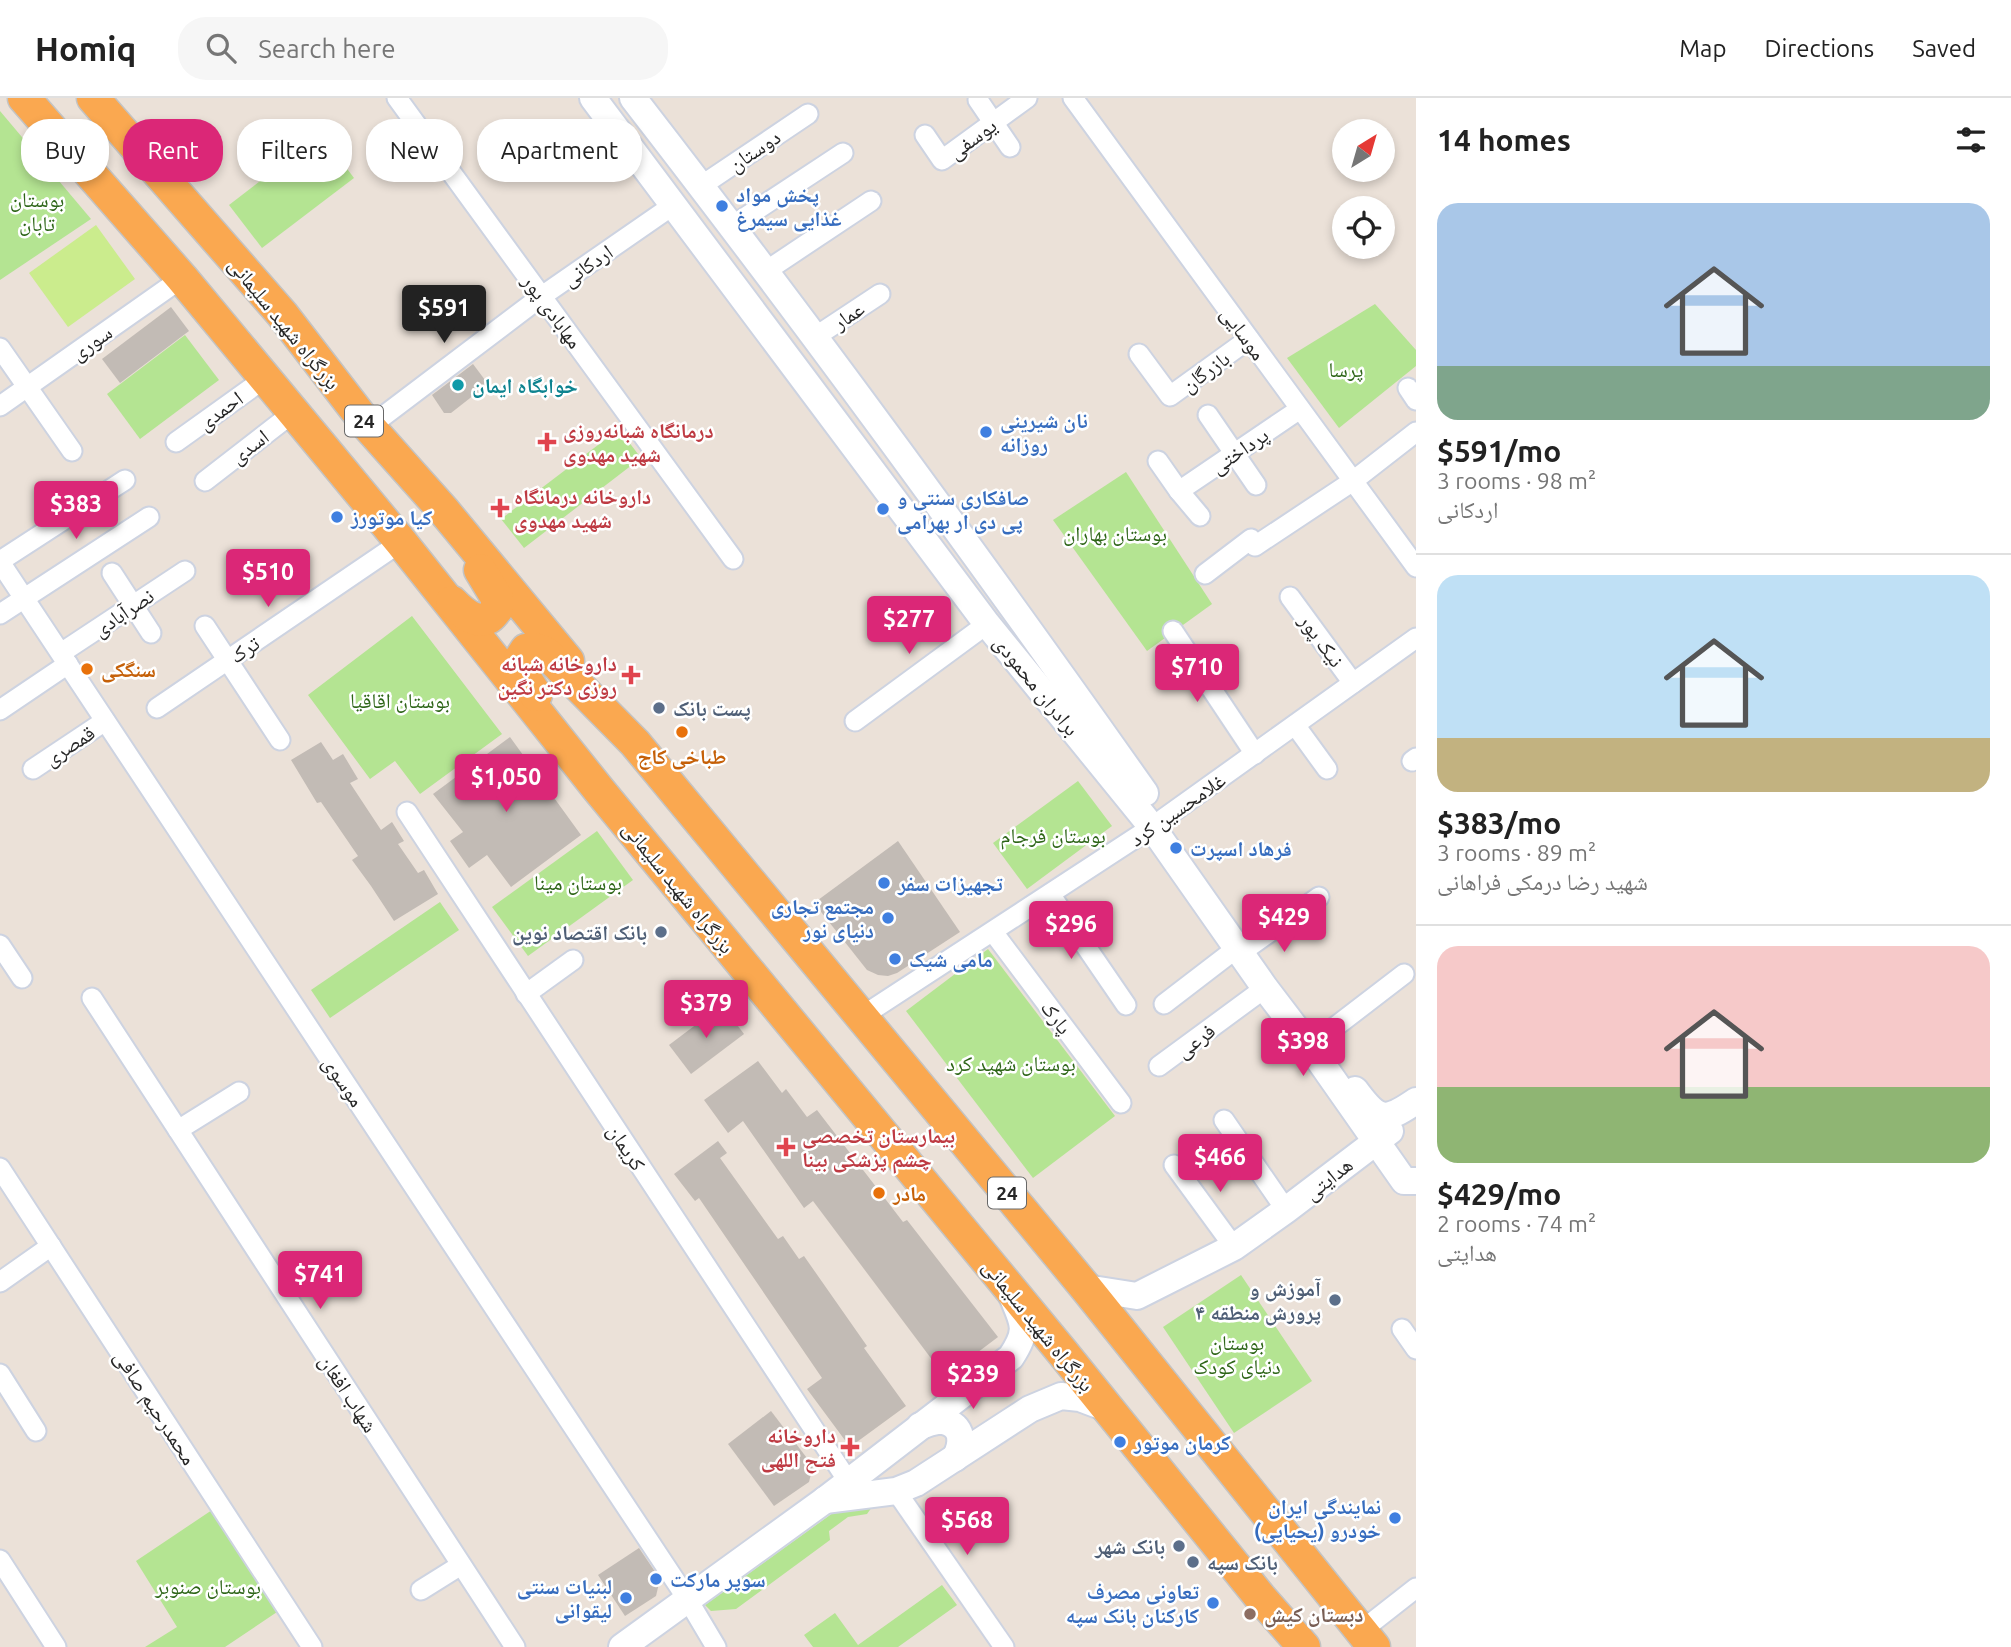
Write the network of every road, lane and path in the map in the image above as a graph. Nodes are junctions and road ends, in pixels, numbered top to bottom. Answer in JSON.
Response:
{"nodes":[{"id":1,"x":24,"y":98,"type":"edge"},
{"id":2,"x":93,"y":98,"type":"edge"},
{"id":3,"x":397,"y":98,"type":"edge"},
{"id":4,"x":593,"y":98,"type":"edge"},
{"id":5,"x":633,"y":98,"type":"edge"},
{"id":6,"x":1027,"y":98,"type":"edge"},
{"id":7,"x":1073,"y":98,"type":"edge"},
{"id":8,"x":978,"y":100,"type":"dead end"},
{"id":9,"x":808,"y":114,"type":"dead end"},
{"id":10,"x":993,"y":123,"type":"junction"},
{"id":11,"x":925,"y":135,"type":"dead end"},
{"id":12,"x":1010,"y":148,"type":"dead end"},
{"id":13,"x":842,"y":153,"type":"dead end"},
{"id":14,"x":701,"y":186,"type":"junction"},
{"id":15,"x":871,"y":201,"type":"dead end"},
{"id":16,"x":672,"y":206,"type":"junction"},
{"id":17,"x":732,"y":226,"type":"junction"},
{"id":18,"x":766,"y":271,"type":"junction"},
{"id":19,"x":183,"y":278,"type":"junction"},
{"id":20,"x":880,"y":293,"type":"dead end"},
{"id":21,"x":542,"y":296,"type":"junction"},
{"id":22,"x":815,"y":337,"type":"junction"},
{"id":23,"x":1249,"y":339,"type":"junction"},
{"id":24,"x":0,"y":348,"type":"edge"},
{"id":25,"x":1139,"y":354,"type":"dead end"},
{"id":26,"x":264,"y":379,"type":"junction"},
{"id":27,"x":27,"y":387,"type":"junction"},
{"id":28,"x":0,"y":406,"type":"edge"},
{"id":29,"x":1300,"y":409,"type":"junction"},
{"id":30,"x":294,"y":412,"type":"junction"},
{"id":31,"x":1208,"y":415,"type":"dead end"},
{"id":32,"x":369,"y":426,"type":"junction"},
{"id":33,"x":1416,"y":432,"type":"edge"},
{"id":34,"x":176,"y":442,"type":"dead end"},
{"id":35,"x":72,"y":450,"type":"dead end"},
{"id":36,"x":1235,"y":453,"type":"junction"},
{"id":37,"x":1158,"y":461,"type":"dead end"},
{"id":38,"x":125,"y":480,"type":"dead end"},
{"id":39,"x":205,"y":481,"type":"dead end"},
{"id":40,"x":1353,"y":481,"type":"junction"},
{"id":41,"x":1256,"y":485,"type":"dead end"},
{"id":42,"x":1179,"y":491,"type":"junction"},
{"id":43,"x":444,"y":511,"type":"junction"},
{"id":44,"x":1200,"y":516,"type":"dead end"},
{"id":45,"x":149,"y":517,"type":"dead end"},
{"id":46,"x":401,"y":542,"type":"junction"},
{"id":47,"x":733,"y":559,"type":"dead end"},
{"id":48,"x":0,"y":562,"type":"edge"},
{"id":49,"x":1416,"y":567,"type":"edge"},
{"id":50,"x":185,"y":571,"type":"dead end"},
{"id":51,"x":112,"y":573,"type":"dead end"},
{"id":52,"x":1205,"y":574,"type":"dead end"},
{"id":53,"x":1290,"y":597,"type":"dead end"},
{"id":54,"x":24,"y":598,"type":"junction"},
{"id":55,"x":133,"y":606,"type":"junction"},
{"id":56,"x":0,"y":614,"type":"edge"},
{"id":57,"x":987,"y":624,"type":"junction"},
{"id":58,"x":205,"y":626,"type":"dead end"},
{"id":59,"x":1173,"y":631,"type":"dead end"},
{"id":60,"x":151,"y":633,"type":"dead end"},
{"id":61,"x":1416,"y":638,"type":"edge"},
{"id":62,"x":64,"y":659,"type":"junction"},
{"id":63,"x":228,"y":660,"type":"junction"},
{"id":64,"x":1353,"y":683,"type":"junction"},
{"id":65,"x":157,"y":708,"type":"dead end"},
{"id":66,"x":0,"y":710,"type":"edge"},
{"id":67,"x":105,"y":721,"type":"junction"},
{"id":68,"x":855,"y":721,"type":"dead end"},
{"id":69,"x":1294,"y":725,"type":"junction"},
{"id":70,"x":280,"y":740,"type":"dead end"},
{"id":71,"x":635,"y":743,"type":"junction"},
{"id":72,"x":1255,"y":754,"type":"junction"},
{"id":73,"x":33,"y":769,"type":"dead end"},
{"id":74,"x":1327,"y":769,"type":"dead end"},
{"id":75,"x":599,"y":790,"type":"junction"},
{"id":76,"x":407,"y":812,"type":"dead end"},
{"id":77,"x":1158,"y":823,"type":"junction"},
{"id":78,"x":1050,"y":894,"type":"junction"},
{"id":79,"x":1319,"y":897,"type":"dead end"},
{"id":80,"x":993,"y":932,"type":"junction"},
{"id":81,"x":0,"y":945,"type":"edge"},
{"id":82,"x":1243,"y":947,"type":"junction"},
{"id":83,"x":573,"y":960,"type":"dead end"},
{"id":84,"x":1404,"y":974,"type":"dead end"},
{"id":85,"x":22,"y":978,"type":"dead end"},
{"id":86,"x":1265,"y":988,"type":"junction"},
{"id":87,"x":526,"y":994,"type":"junction"},
{"id":88,"x":92,"y":998,"type":"dead end"},
{"id":89,"x":1164,"y":1004,"type":"dead end"},
{"id":90,"x":1126,"y":1005,"type":"dead end"},
{"id":91,"x":861,"y":1017,"type":"junction"},
{"id":92,"x":1318,"y":1040,"type":"junction"},
{"id":93,"x":1159,"y":1066,"type":"dead end"},
{"id":94,"x":239,"y":1092,"type":"dead end"},
{"id":95,"x":1416,"y":1101,"type":"edge"},
{"id":96,"x":1121,"y":1103,"type":"dead end"},
{"id":97,"x":1416,"y":1113,"type":"edge"},
{"id":98,"x":1224,"y":1121,"type":"dead end"},
{"id":99,"x":178,"y":1130,"type":"junction"},
{"id":100,"x":1376,"y":1141,"type":"junction"},
{"id":101,"x":1174,"y":1165,"type":"dead end"},
{"id":102,"x":0,"y":1168,"type":"edge"},
{"id":103,"x":1412,"y":1187,"type":"edge"},
{"id":104,"x":1286,"y":1210,"type":"junction"},
{"id":105,"x":51,"y":1246,"type":"junction"},
{"id":106,"x":1234,"y":1247,"type":"junction"},
{"id":107,"x":0,"y":1282,"type":"edge"},
{"id":108,"x":1008,"y":1287,"type":"junction"},
{"id":109,"x":1086,"y":1288,"type":"junction"},
{"id":110,"x":1402,"y":1329,"type":"dead end"},
{"id":111,"x":1415,"y":1347,"type":"edge"},
{"id":112,"x":0,"y":1374,"type":"edge"},
{"id":113,"x":1109,"y":1409,"type":"junction"},
{"id":114,"x":920,"y":1426,"type":"junction"},
{"id":115,"x":36,"y":1431,"type":"dead end"},
{"id":116,"x":955,"y":1458,"type":"junction"},
{"id":117,"x":848,"y":1481,"type":"junction"},
{"id":118,"x":896,"y":1491,"type":"junction"},
{"id":119,"x":825,"y":1500,"type":"junction"},
{"id":120,"x":0,"y":1560,"type":"edge"},
{"id":121,"x":461,"y":1565,"type":"junction"},
{"id":122,"x":1416,"y":1588,"type":"edge"},
{"id":123,"x":421,"y":1590,"type":"dead end"},
{"id":124,"x":688,"y":1600,"type":"junction"},
{"id":125,"x":1371,"y":1642,"type":"edge"},
{"id":126,"x":55,"y":1647,"type":"edge"},
{"id":127,"x":312,"y":1647,"type":"edge"},
{"id":128,"x":515,"y":1647,"type":"edge"},
{"id":129,"x":622,"y":1647,"type":"edge"},
{"id":130,"x":716,"y":1647,"type":"edge"},
{"id":131,"x":1004,"y":1647,"type":"edge"},
{"id":132,"x":1304,"y":1647,"type":"edge"}],
"edges":[{"from":1,"to":19,"type":"highway","number":"24"},
{"from":2,"to":32,"type":"highway","name":"بزرگراه شهید سلیمانی","number":"24"},
{"from":3,"to":21,"type":"street","name":"مهابادی پور"},
{"from":4,"to":16,"type":"main road","name":"برادران محمودی"},
{"from":5,"to":14,"type":"main road","name":"برادران محمودی"},
{"from":6,"to":10,"type":"street","name":"یوسفی"},
{"from":7,"to":23,"type":"street","name":"موسایی"},
{"from":8,"to":10,"type":"street"},
{"from":9,"to":14,"type":"street","name":"دوستان"},
{"from":10,"to":11,"type":"street","name":"یوسفی"},
{"from":10,"to":12,"type":"street"},
{"from":13,"to":17,"type":"street"},
{"from":14,"to":16,"type":"main road"},
{"from":14,"to":17,"type":"main road","name":"برادران محمودی"},
{"from":15,"to":18,"type":"street"},
{"from":16,"to":21,"type":"street","name":"اردکانی"},
{"from":16,"to":57,"type":"main road","name":"برادران محمودی"},
{"from":17,"to":18,"type":"main road","name":"برادران محمودی"},
{"from":18,"to":22,"type":"main road","name":"برادران محمودی"},
{"from":19,"to":26,"type":"highway","number":"24"},
{"from":19,"to":27,"type":"street","name":"سوری"},
{"from":20,"to":22,"type":"street","name":"عمار"},
{"from":21,"to":32,"type":"street","name":"اردکانی"},
{"from":21,"to":47,"type":"street","name":"مهابادی پور"},
{"from":22,"to":77,"type":"main road","name":"برادران محمودی"},
{"from":23,"to":25,"type":"street","name":"بازرگان"},
{"from":23,"to":29,"type":"street","name":"موسایی"},
{"from":24,"to":27,"type":"street"},
{"from":26,"to":30,"type":"highway","number":"24"},
{"from":26,"to":34,"type":"street","name":"احمدی"},
{"from":27,"to":28,"type":"street","name":"سوری"},
{"from":27,"to":35,"type":"street"},
{"from":29,"to":36,"type":"street","name":"پرداختی"},
{"from":29,"to":40,"type":"street","name":"موسایی"},
{"from":30,"to":39,"type":"street","name":"اسدی"},
{"from":30,"to":46,"type":"highway","name":"بزرگراه شهید سلیمانی","number":"24"},
{"from":31,"to":36,"type":"street"},
{"from":32,"to":43,"type":"highway","name":"بزرگراه شهید سلیمانی","number":"24"},
{"from":33,"to":40,"type":"street"},
{"from":36,"to":41,"type":"street"},
{"from":36,"to":42,"type":"street","name":"پرداختی"},
{"from":37,"to":42,"type":"street"},
{"from":38,"to":48,"type":"street"},
{"from":40,"to":49,"type":"street","name":"موسایی"},
{"from":40,"to":52,"type":"street"},
{"from":42,"to":44,"type":"street"},
{"from":43,"to":46,"type":"highway"},
{"from":43,"to":71,"type":"highway","name":"بزرگراه شهید سلیمانی","number":"24"},
{"from":45,"to":54,"type":"street"},
{"from":46,"to":63,"type":"street","name":"ترک"},
{"from":46,"to":75,"type":"highway","name":"بزرگراه شهید سلیمانی","number":"24"},
{"from":48,"to":54,"type":"street","name":"موسوی"},
{"from":50,"to":55,"type":"street","name":"نصرآبادی"},
{"from":51,"to":55,"type":"street"},
{"from":53,"to":64,"type":"street","name":"نیک پور"},
{"from":54,"to":56,"type":"street"},
{"from":54,"to":62,"type":"street","name":"موسوی"},
{"from":55,"to":60,"type":"street"},
{"from":55,"to":62,"type":"street","name":"نصرآبادی"},
{"from":57,"to":68,"type":"street"},
{"from":57,"to":77,"type":"main road","name":"برادران محمودی"},
{"from":58,"to":63,"type":"street"},
{"from":59,"to":72,"type":"street"},
{"from":61,"to":64,"type":"street","name":"غلامحسین کرد"},
{"from":62,"to":66,"type":"street","name":"نصرآبادی"},
{"from":62,"to":67,"type":"street","name":"موسوی"},
{"from":63,"to":65,"type":"street","name":"ترک"},
{"from":63,"to":70,"type":"street"},
{"from":64,"to":69,"type":"street","name":"غلامحسین کرد"},
{"from":67,"to":73,"type":"street","name":"قمصری"},
{"from":67,"to":124,"type":"street","name":"موسوی"},
{"from":69,"to":72,"type":"street","name":"غلامحسین کرد"},
{"from":69,"to":74,"type":"street"},
{"from":71,"to":75,"type":"highway"},
{"from":71,"to":91,"type":"highway","number":"24"},
{"from":72,"to":77,"type":"street","name":"غلامحسین کرد"},
{"from":75,"to":108,"type":"highway","name":"بزرگراه شهید سلیمانی","number":"24"},
{"from":76,"to":87,"type":"street","name":"کریمان"},
{"from":77,"to":78,"type":"street","name":"غلامحسین کرد"},
{"from":77,"to":82,"type":"main road"},
{"from":78,"to":80,"type":"street","name":"غلامحسین کرد"},
{"from":78,"to":90,"type":"street"},
{"from":79,"to":82,"type":"street"},
{"from":80,"to":91,"type":"street","name":"غلامحسین کرد"},
{"from":80,"to":96,"type":"street","name":"پارک"},
{"from":81,"to":85,"type":"street"},
{"from":82,"to":86,"type":"main road"},
{"from":82,"to":89,"type":"street"},
{"from":82,"to":92,"type":"main road"},
{"from":83,"to":87,"type":"street"},
{"from":84,"to":92,"type":"street"},
{"from":86,"to":93,"type":"street","name":"فرعی"},
{"from":86,"to":100,"type":"main road"},
{"from":87,"to":117,"type":"street","name":"کریمان"},
{"from":88,"to":99,"type":"street","name":"شهاب افغان"},
{"from":91,"to":109,"type":"highway","number":"24"},
{"from":92,"to":95,"type":"main road"},
{"from":94,"to":99,"type":"street"},
{"from":97,"to":100,"type":"main road","name":"هدایتی"},
{"from":98,"to":104,"type":"street"},
{"from":99,"to":121,"type":"street","name":"شهاب افغان"},
{"from":100,"to":103,"type":"main road"},
{"from":100,"to":104,"type":"main road","name":"هدایتی"},
{"from":101,"to":106,"type":"street"},
{"from":102,"to":105,"type":"street","name":"محمدرحیم صافی"},
{"from":104,"to":106,"type":"main road","name":"هدایتی"},
{"from":105,"to":107,"type":"street"},
{"from":105,"to":127,"type":"street","name":"محمدرحیم صافی"},
{"from":106,"to":109,"type":"main road","name":"هدایتی"},
{"from":108,"to":113,"type":"highway","name":"بزرگراه شهید سلیمانی","number":"24"},
{"from":108,"to":114,"type":"main road"},
{"from":109,"to":125,"type":"highway","number":"24"},
{"from":110,"to":111,"type":"street"},
{"from":112,"to":115,"type":"street"},
{"from":113,"to":116,"type":"main road"},
{"from":113,"to":132,"type":"highway","name":"بزرگراه شهید سلیمانی","number":"24"},
{"from":114,"to":116,"type":"main road"},
{"from":114,"to":117,"type":"main road"},
{"from":116,"to":118,"type":"main road"},
{"from":117,"to":119,"type":"main road"},
{"from":118,"to":119,"type":"main road"},
{"from":118,"to":131,"type":"street"},
{"from":119,"to":124,"type":"main road"},
{"from":120,"to":126,"type":"street"},
{"from":121,"to":123,"type":"street"},
{"from":121,"to":128,"type":"street","name":"شهاب افغان"},
{"from":122,"to":125,"type":"street"},
{"from":124,"to":129,"type":"main road"},
{"from":124,"to":130,"type":"street","name":"موسوی"}]}
